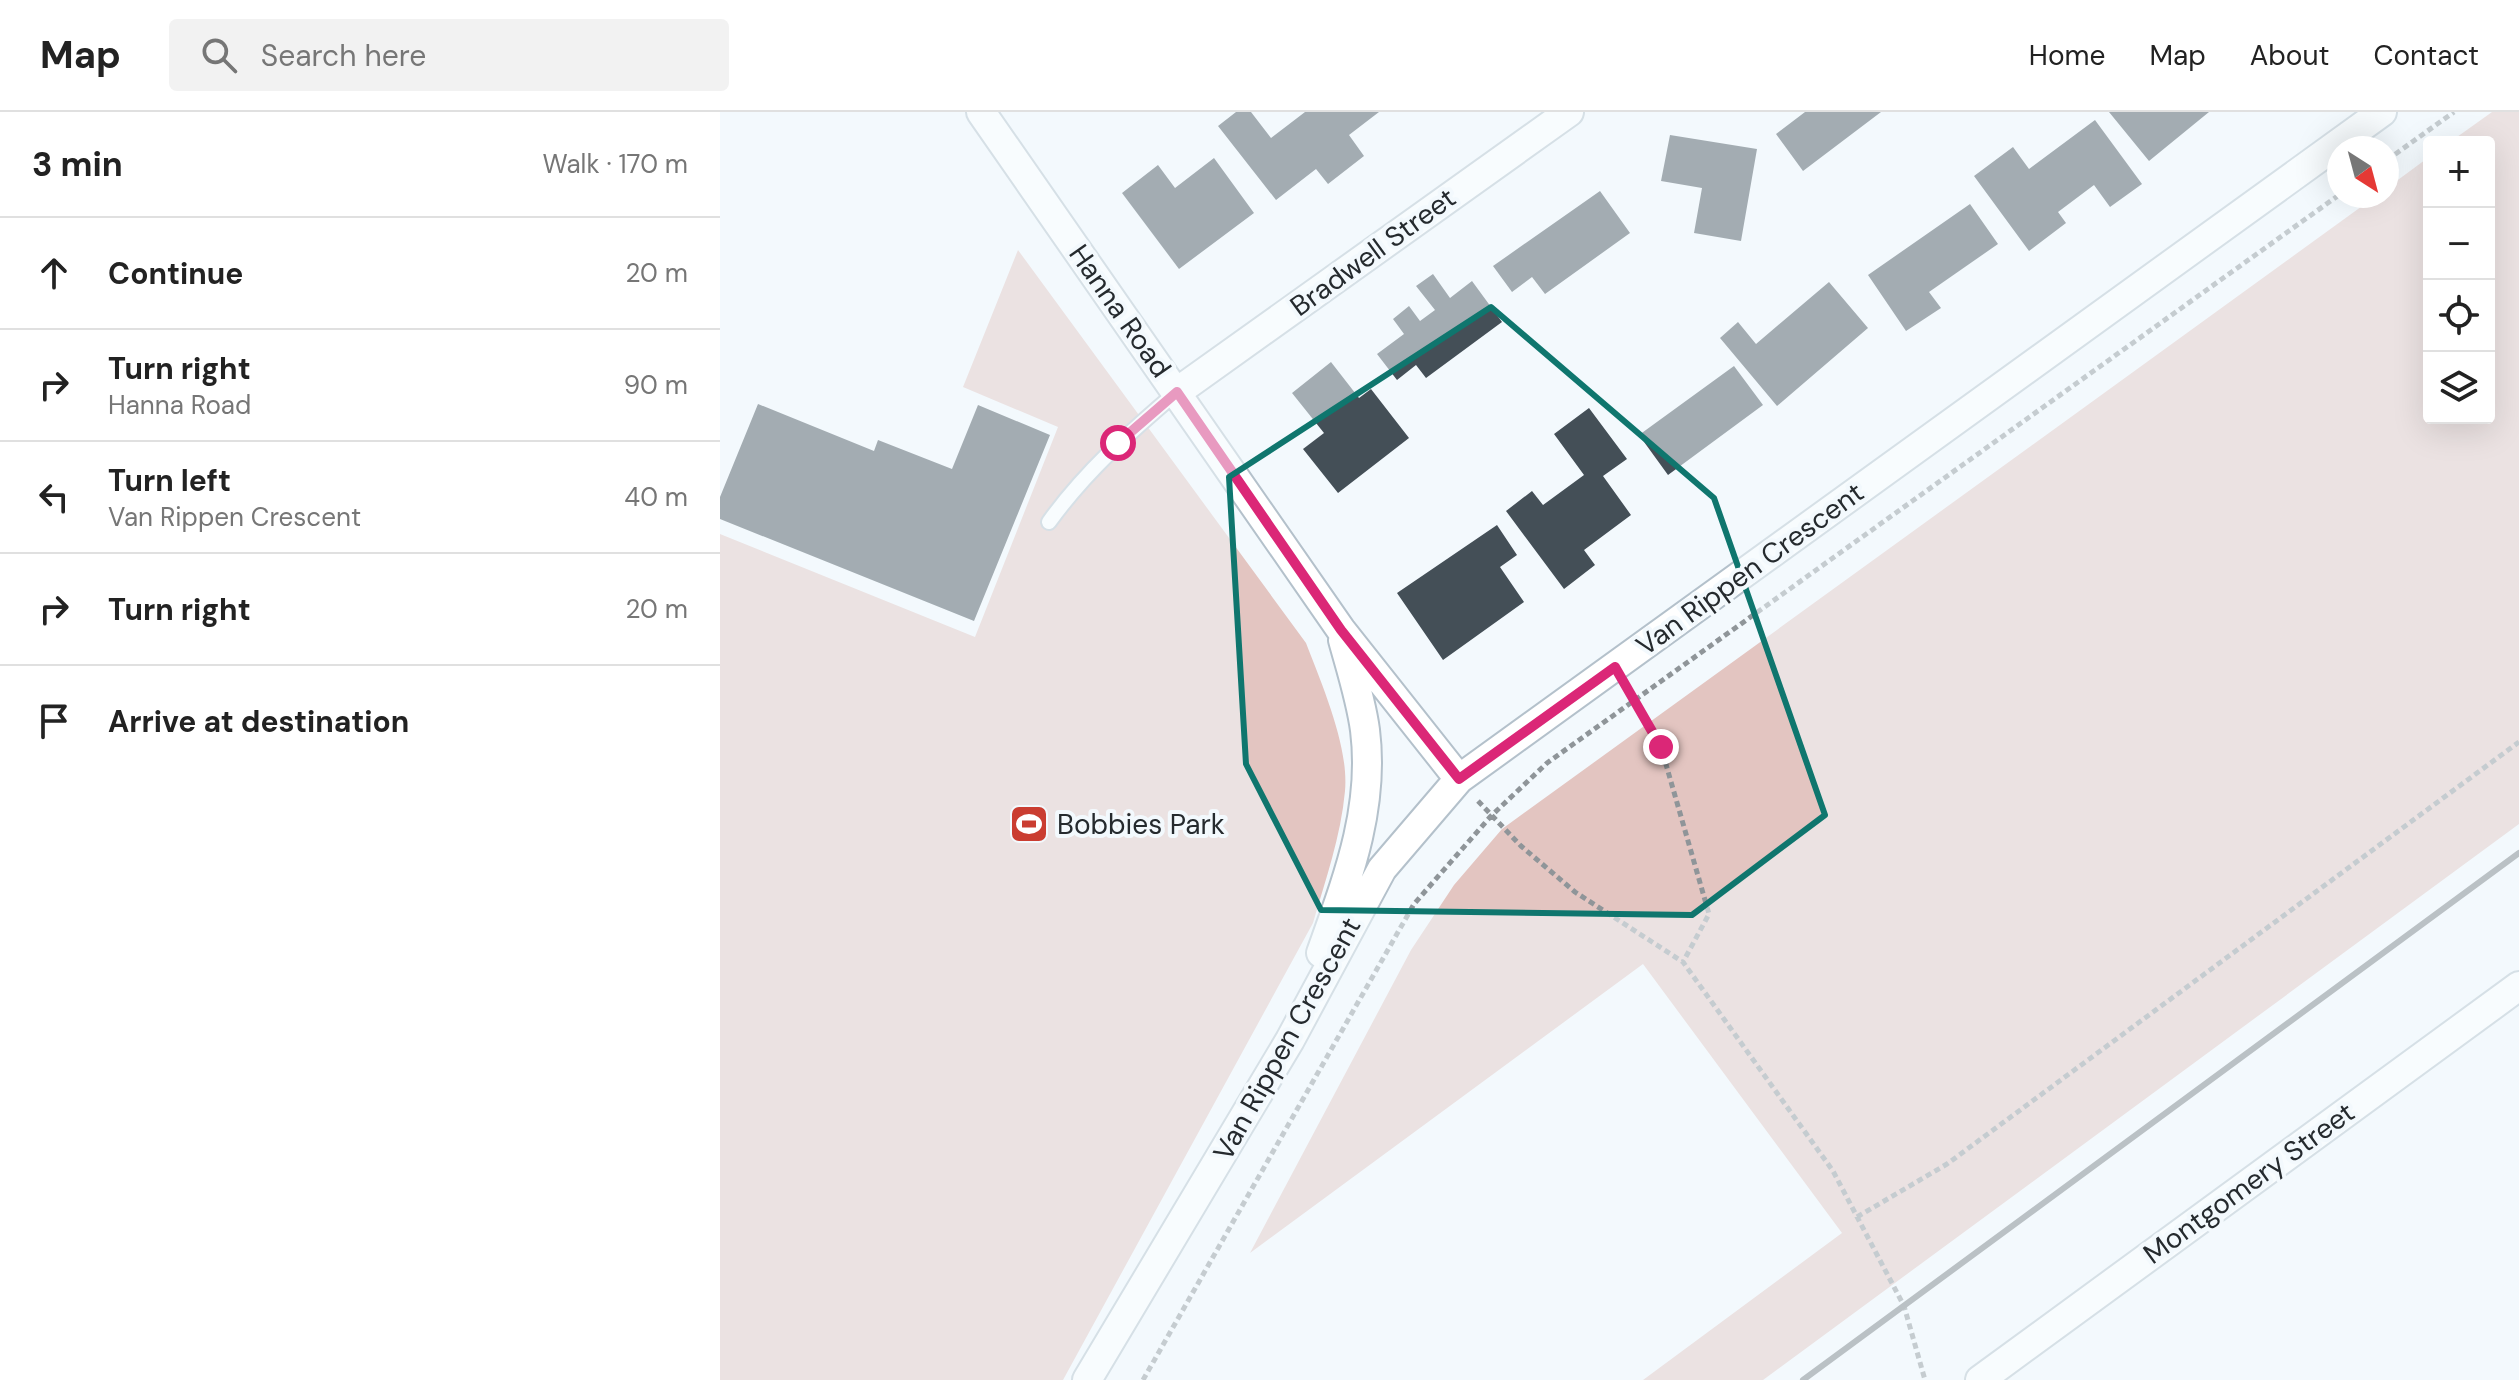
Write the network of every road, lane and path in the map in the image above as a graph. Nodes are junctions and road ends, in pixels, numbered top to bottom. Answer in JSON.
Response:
{"nodes":[{"id":1,"x":981,"y":112,"type":"edge"},
{"id":2,"x":1569,"y":112,"type":"edge"},
{"id":3,"x":2382,"y":112,"type":"edge"},
{"id":4,"x":2454,"y":112,"type":"edge"},
{"id":5,"x":2399,"y":151,"type":"edge"},
{"id":6,"x":2327,"y":204,"type":"edge"},
{"id":7,"x":1177,"y":392,"type":"junction"},
{"id":8,"x":1049,"y":522,"type":"dead end"},
{"id":9,"x":1341,"y":630,"type":"junction"},
{"id":10,"x":1615,"y":667,"type":"junction"},
{"id":11,"x":1635,"y":702,"type":"junction"},
{"id":12,"x":2519,"y":742,"type":"edge"},
{"id":13,"x":1459,"y":779,"type":"junction"},
{"id":14,"x":1491,"y":816,"type":"junction"},
{"id":15,"x":1683,"y":962,"type":"junction"},
{"id":16,"x":2519,"y":986,"type":"edge"},
{"id":17,"x":1290,"y":1040,"type":"junction"},
{"id":18,"x":1857,"y":1217,"type":"junction"},
{"id":19,"x":1087,"y":1380,"type":"edge"},
{"id":20,"x":1143,"y":1380,"type":"edge"},
{"id":21,"x":1925,"y":1380,"type":"edge"},
{"id":22,"x":1980,"y":1380,"type":"edge"}],
"edges":[{"from":1,"to":7,"type":"street","name":"Hanna Road"},
{"from":2,"to":7,"type":"street","name":"Bradwell Street"},
{"from":3,"to":10,"type":"street","name":"Van Rippen Crescent"},
{"from":4,"to":5,"type":"path"},
{"from":6,"to":11,"type":"path"},
{"from":7,"to":8,"type":"lane"},
{"from":7,"to":9,"type":"street","name":"Hanna Road"},
{"from":9,"to":13,"type":"street","name":"Hanna Road"},
{"from":9,"to":17,"type":"street"},
{"from":10,"to":11,"type":"path"},
{"from":10,"to":13,"type":"street","name":"Van Rippen Crescent"},
{"from":11,"to":14,"type":"path"},
{"from":11,"to":15,"type":"path"},
{"from":12,"to":18,"type":"path"},
{"from":13,"to":14,"type":"path"},
{"from":13,"to":17,"type":"street","name":"Van Rippen Crescent"},
{"from":14,"to":15,"type":"path"},
{"from":14,"to":20,"type":"path"},
{"from":15,"to":18,"type":"path"},
{"from":16,"to":22,"type":"street","name":"Montgomery Street"},
{"from":17,"to":19,"type":"street","name":"Van Rippen Crescent"},
{"from":18,"to":21,"type":"path"}]}
